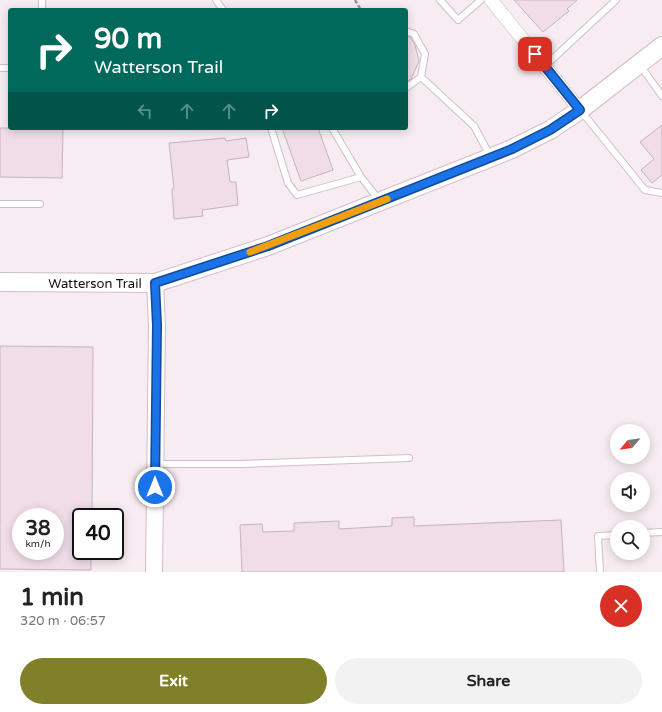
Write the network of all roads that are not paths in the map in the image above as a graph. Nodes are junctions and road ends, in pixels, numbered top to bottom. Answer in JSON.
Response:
{"nodes":[{"id":1,"x":440,"y":0,"type":"edge"},
{"id":2,"x":481,"y":0,"type":"edge"},
{"id":3,"x":491,"y":0,"type":"edge"},
{"id":4,"x":616,"y":0,"type":"edge"},
{"id":5,"x":408,"y":32,"type":"edge"},
{"id":6,"x":662,"y":46,"type":"edge"},
{"id":7,"x":640,"y":64,"type":"junction"},
{"id":8,"x":545,"y":66,"type":"junction"},
{"id":9,"x":421,"y":77,"type":"junction"},
{"id":10,"x":408,"y":87,"type":"edge"},
{"id":11,"x":662,"y":96,"type":"edge"},
{"id":12,"x":580,"y":110,"type":"junction"},
{"id":13,"x":272,"y":130,"type":"edge"},
{"id":14,"x":333,"y":130,"type":"edge"},
{"id":15,"x":491,"y":157,"type":"junction"},
{"id":16,"x":361,"y":177,"type":"junction"},
{"id":17,"x":662,"y":193,"type":"edge"},
{"id":18,"x":380,"y":201,"type":"junction"},
{"id":19,"x":0,"y":204,"type":"edge"},
{"id":20,"x":40,"y":204,"type":"dead end"},
{"id":21,"x":0,"y":282,"type":"edge"},
{"id":22,"x":155,"y":283,"type":"junction"},
{"id":23,"x":409,"y":458,"type":"dead end"},
{"id":24,"x":155,"y":464,"type":"junction"},
{"id":25,"x":662,"y":532,"type":"edge"},
{"id":26,"x":650,"y":533,"type":"edge"},
{"id":27,"x":610,"y":535,"type":"edge"},
{"id":28,"x":154,"y":572,"type":"edge"},
{"id":29,"x":600,"y":572,"type":"edge"}],
"edges":[{"from":1,"to":2,"type":"lane"},
{"from":3,"to":8,"type":"street"},
{"from":4,"to":8,"type":"lane"},
{"from":5,"to":9,"type":"lane"},
{"from":6,"to":7,"type":"main road","name":"Watterson Trail"},
{"from":7,"to":11,"type":"lane"},
{"from":7,"to":12,"type":"main road","name":"Watterson Trail"},
{"from":8,"to":12,"type":"street"},
{"from":9,"to":10,"type":"lane"},
{"from":9,"to":15,"type":"lane"},
{"from":12,"to":15,"type":"main road","name":"Watterson Trail"},
{"from":12,"to":17,"type":"lane"},
{"from":13,"to":16,"type":"lane"},
{"from":14,"to":16,"type":"lane"},
{"from":15,"to":18,"type":"main road","name":"Watterson Trail"},
{"from":16,"to":18,"type":"lane"},
{"from":18,"to":22,"type":"main road","name":"Watterson Trail"},
{"from":19,"to":20,"type":"lane"},
{"from":21,"to":22,"type":"main road","name":"Watterson Trail"},
{"from":22,"to":24,"type":"street"},
{"from":23,"to":24,"type":"lane"},
{"from":24,"to":28,"type":"street"},
{"from":25,"to":26,"type":"lane"},
{"from":27,"to":29,"type":"lane"}]}
